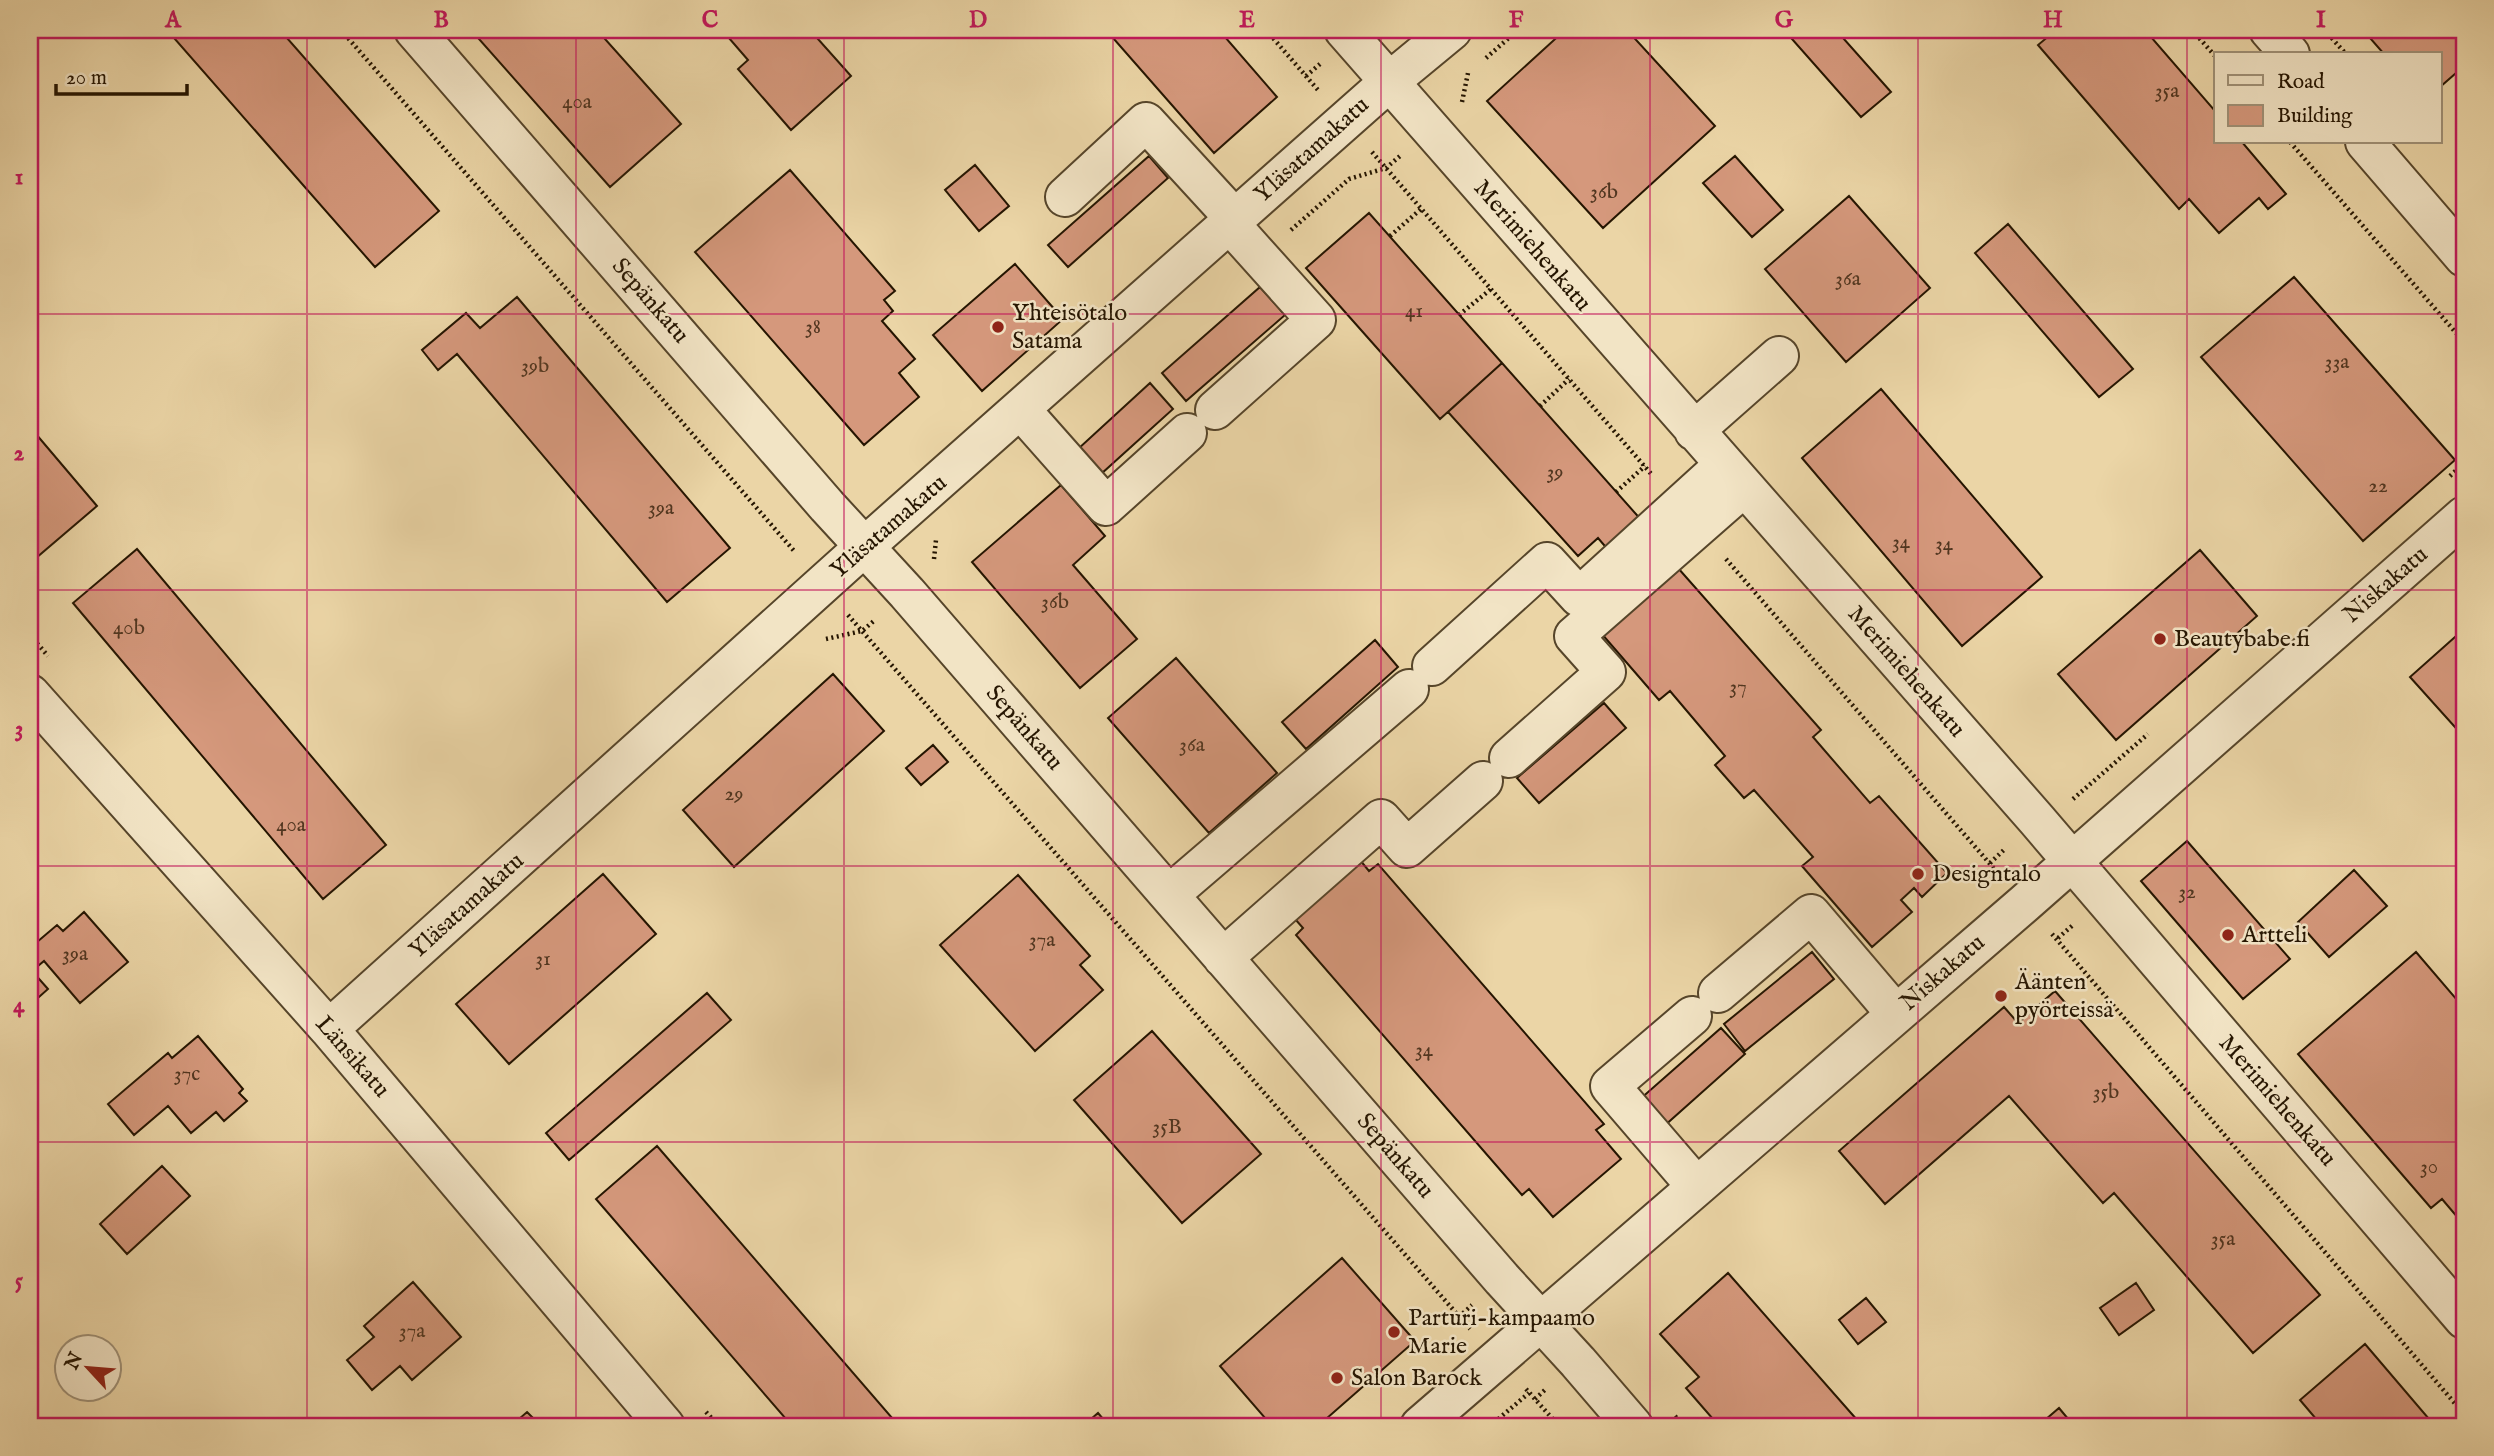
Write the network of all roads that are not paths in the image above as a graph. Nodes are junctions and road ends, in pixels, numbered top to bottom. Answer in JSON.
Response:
{"nodes":[{"id":1,"x":414,"y":30,"type":"edge"},
{"id":2,"x":1344,"y":30,"type":"edge"},
{"id":3,"x":1452,"y":30,"type":"edge"},
{"id":4,"x":2269,"y":30,"type":"edge"},
{"id":5,"x":2288,"y":52,"type":"edge"},
{"id":6,"x":1389,"y":82,"type":"junction"},
{"id":7,"x":2367,"y":144,"type":"edge"},
{"id":8,"x":1065,"y":197,"type":"dead end"},
{"id":9,"x":1232,"y":222,"type":"junction"},
{"id":10,"x":2464,"y":257,"type":"edge"},
{"id":11,"x":1779,"y":356,"type":"dead end"},
{"id":12,"x":1021,"y":410,"type":"junction"},
{"id":13,"x":1695,"y":431,"type":"junction"},
{"id":14,"x":1734,"y":476,"type":"junction"},
{"id":15,"x":2464,"y":516,"type":"edge"},
{"id":16,"x":1688,"y":517,"type":"junction"},
{"id":17,"x":864,"y":547,"type":"junction"},
{"id":18,"x":30,"y":694,"type":"edge"},
{"id":19,"x":2071,"y":862,"type":"junction"},
{"id":20,"x":1169,"y":895,"type":"junction"},
{"id":21,"x":1223,"y":958,"type":"junction"},
{"id":22,"x":1896,"y":1014,"type":"junction"},
{"id":23,"x":329,"y":1029,"type":"junction"},
{"id":24,"x":1696,"y":1186,"type":"junction"},
{"id":25,"x":2464,"y":1319,"type":"edge"},
{"id":26,"x":1541,"y":1322,"type":"junction"},
{"id":27,"x":665,"y":1426,"type":"edge"},
{"id":28,"x":1420,"y":1426,"type":"edge"},
{"id":29,"x":1633,"y":1426,"type":"edge"}],
"edges":[{"from":1,"to":17,"type":"street","name":"Sepänkatu"},
{"from":2,"to":6,"type":"street","name":"Merimiehenkatu"},
{"from":3,"to":6,"type":"street","name":"Yläsatamakatu"},
{"from":4,"to":5,"type":"street"},
{"from":6,"to":9,"type":"street","name":"Yläsatamakatu"},
{"from":6,"to":13,"type":"street","name":"Merimiehenkatu"},
{"from":7,"to":10,"type":"street"},
{"from":8,"to":9,"type":"street"},
{"from":9,"to":12,"type":"street","name":"Yläsatamakatu"},
{"from":9,"to":12,"type":"street"},
{"from":11,"to":13,"type":"street"},
{"from":12,"to":17,"type":"street","name":"Yläsatamakatu"},
{"from":13,"to":14,"type":"street","name":"Merimiehenkatu"},
{"from":14,"to":16,"type":"street"},
{"from":14,"to":19,"type":"street","name":"Merimiehenkatu"},
{"from":15,"to":19,"type":"street","name":"Niskakatu"},
{"from":16,"to":20,"type":"street"},
{"from":16,"to":21,"type":"street"},
{"from":17,"to":20,"type":"street","name":"Sepänkatu"},
{"from":17,"to":23,"type":"street","name":"Yläsatamakatu"},
{"from":18,"to":23,"type":"street","name":"Länsikatu"},
{"from":19,"to":22,"type":"street","name":"Niskakatu"},
{"from":19,"to":25,"type":"street","name":"Merimiehenkatu"},
{"from":20,"to":21,"type":"street","name":"Sepänkatu"},
{"from":21,"to":26,"type":"street","name":"Sepänkatu"},
{"from":22,"to":24,"type":"street","name":"Niskakatu"},
{"from":22,"to":24,"type":"street"},
{"from":23,"to":27,"type":"street","name":"Länsikatu"},
{"from":24,"to":26,"type":"street","name":"Niskakatu"},
{"from":26,"to":28,"type":"street","name":"Niskakatu"},
{"from":26,"to":29,"type":"street","name":"Sepänkatu"}]}
